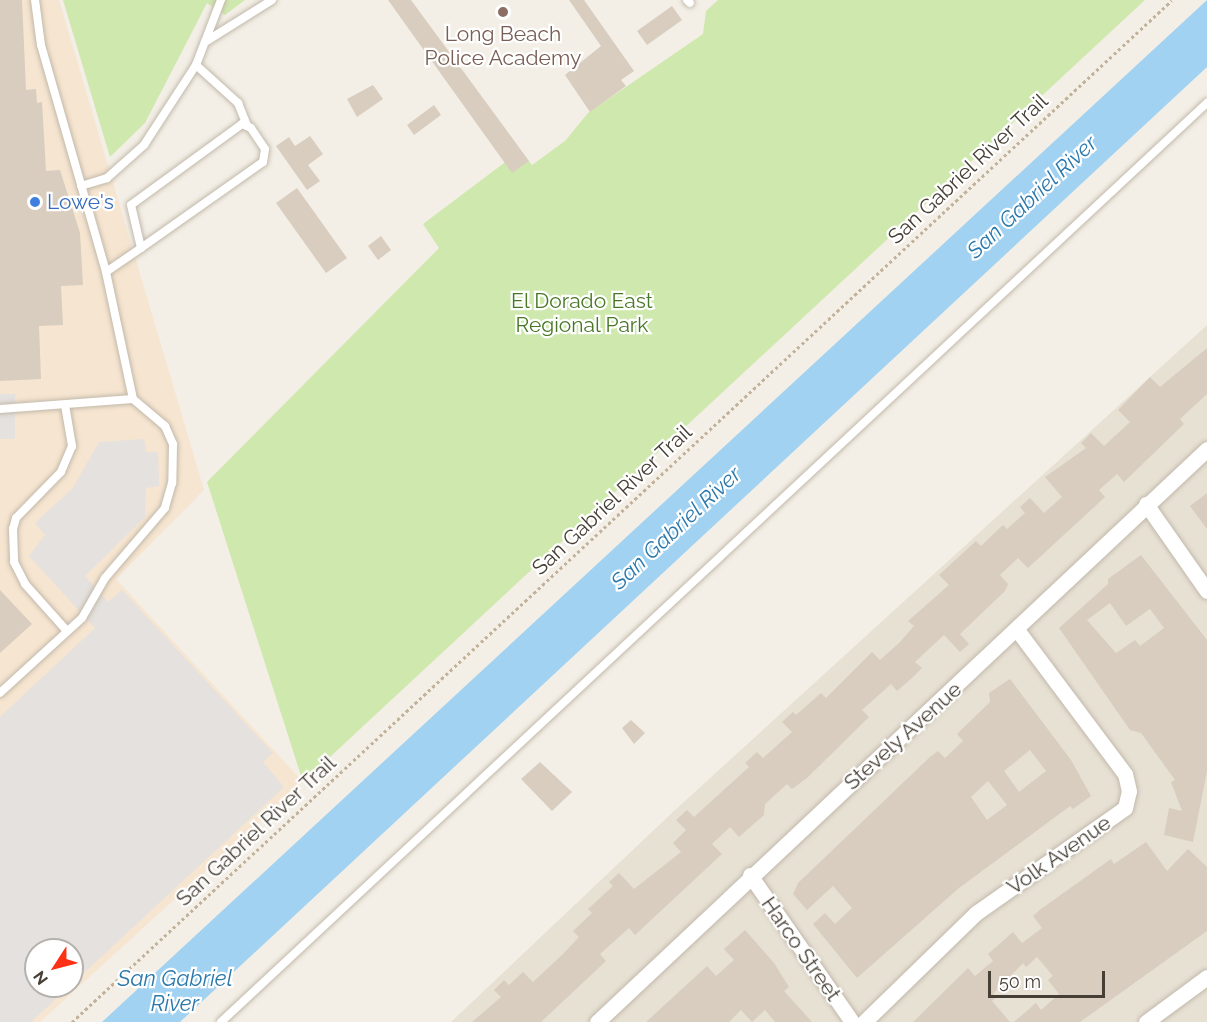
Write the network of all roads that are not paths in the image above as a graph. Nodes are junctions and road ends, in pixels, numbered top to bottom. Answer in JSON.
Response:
{"nodes":[{"id":1,"x":35,"y":0,"type":"edge"},
{"id":2,"x":221,"y":0,"type":"edge"},
{"id":3,"x":272,"y":0,"type":"edge"},
{"id":4,"x":205,"y":42,"type":"junction"},
{"id":5,"x":196,"y":65,"type":"junction"},
{"id":6,"x":1207,"y":104,"type":"edge"},
{"id":7,"x":247,"y":125,"type":"junction"},
{"id":8,"x":81,"y":186,"type":"junction"},
{"id":9,"x":141,"y":248,"type":"junction"},
{"id":10,"x":106,"y":272,"type":"junction"},
{"id":11,"x":133,"y":399,"type":"junction"},
{"id":12,"x":65,"y":405,"type":"junction"},
{"id":13,"x":0,"y":409,"type":"edge"},
{"id":14,"x":1207,"y":449,"type":"edge"},
{"id":15,"x":1146,"y":504,"type":"junction"},
{"id":16,"x":1207,"y":591,"type":"edge"},
{"id":17,"x":67,"y":631,"type":"junction"},
{"id":18,"x":1018,"y":631,"type":"junction"},
{"id":19,"x":0,"y":693,"type":"edge"},
{"id":20,"x":750,"y":875,"type":"junction"},
{"id":21,"x":1207,"y":977,"type":"edge"},
{"id":22,"x":221,"y":1022,"type":"edge"},
{"id":23,"x":597,"y":1022,"type":"edge"},
{"id":24,"x":852,"y":1022,"type":"edge"},
{"id":25,"x":864,"y":1022,"type":"edge"},
{"id":26,"x":1146,"y":1022,"type":"edge"}],
"edges":[{"from":1,"to":8,"type":"lane"},
{"from":2,"to":4,"type":"lane"},
{"from":3,"to":4,"type":"lane"},
{"from":4,"to":5,"type":"lane"},
{"from":5,"to":7,"type":"lane"},
{"from":5,"to":8,"type":"lane"},
{"from":6,"to":22,"type":"lane"},
{"from":7,"to":9,"type":"lane"},
{"from":7,"to":9,"type":"lane"},
{"from":8,"to":10,"type":"lane"},
{"from":9,"to":10,"type":"lane"},
{"from":10,"to":11,"type":"lane"},
{"from":11,"to":12,"type":"lane"},
{"from":11,"to":17,"type":"lane"},
{"from":12,"to":13,"type":"lane"},
{"from":12,"to":17,"type":"lane"},
{"from":14,"to":15,"type":"street","name":"Stevely Avenue"},
{"from":15,"to":16,"type":"street"},
{"from":15,"to":18,"type":"street","name":"Stevely Avenue"},
{"from":17,"to":19,"type":"lane"},
{"from":18,"to":20,"type":"street","name":"Stevely Avenue"},
{"from":18,"to":25,"type":"street","name":"Volk Avenue"},
{"from":20,"to":23,"type":"street","name":"Stevely Avenue"},
{"from":20,"to":24,"type":"street","name":"Harco Street"},
{"from":21,"to":26,"type":"street"}]}
